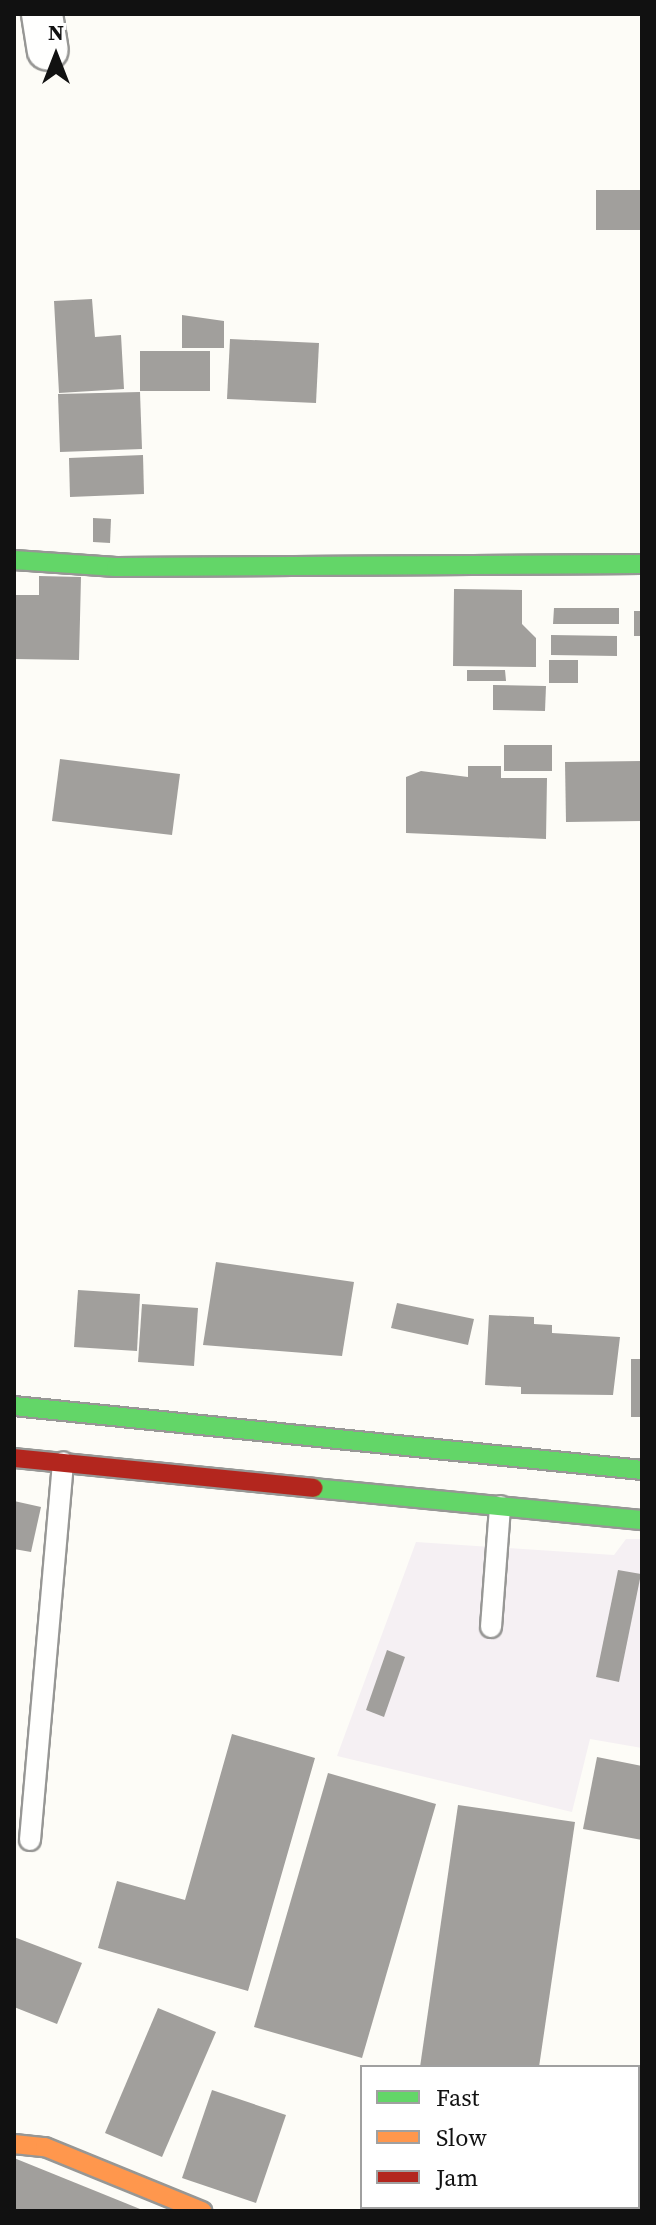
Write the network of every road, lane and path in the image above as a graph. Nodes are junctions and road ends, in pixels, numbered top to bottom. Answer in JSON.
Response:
{"nodes":[{"id":1,"x":14,"y":560,"type":"edge"},
{"id":2,"x":642,"y":564,"type":"edge"},
{"id":3,"x":14,"y":1406,"type":"edge"},
{"id":4,"x":14,"y":1458,"type":"edge"},
{"id":5,"x":63,"y":1462,"type":"junction"},
{"id":6,"x":642,"y":1470,"type":"edge"},
{"id":7,"x":500,"y":1506,"type":"junction"},
{"id":8,"x":642,"y":1520,"type":"edge"},
{"id":9,"x":491,"y":1627,"type":"dead end"},
{"id":10,"x":30,"y":1840,"type":"dead end"},
{"id":11,"x":14,"y":2144,"type":"edge"},
{"id":12,"x":202,"y":2211,"type":"edge"}],
"edges":[{"from":1,"to":2,"type":"main road"},
{"from":3,"to":6,"type":"main road"},
{"from":4,"to":5,"type":"main road"},
{"from":5,"to":7,"type":"main road"},
{"from":5,"to":10,"type":"lane"},
{"from":7,"to":8,"type":"main road"},
{"from":7,"to":9,"type":"lane"},
{"from":11,"to":12,"type":"main road"}]}
